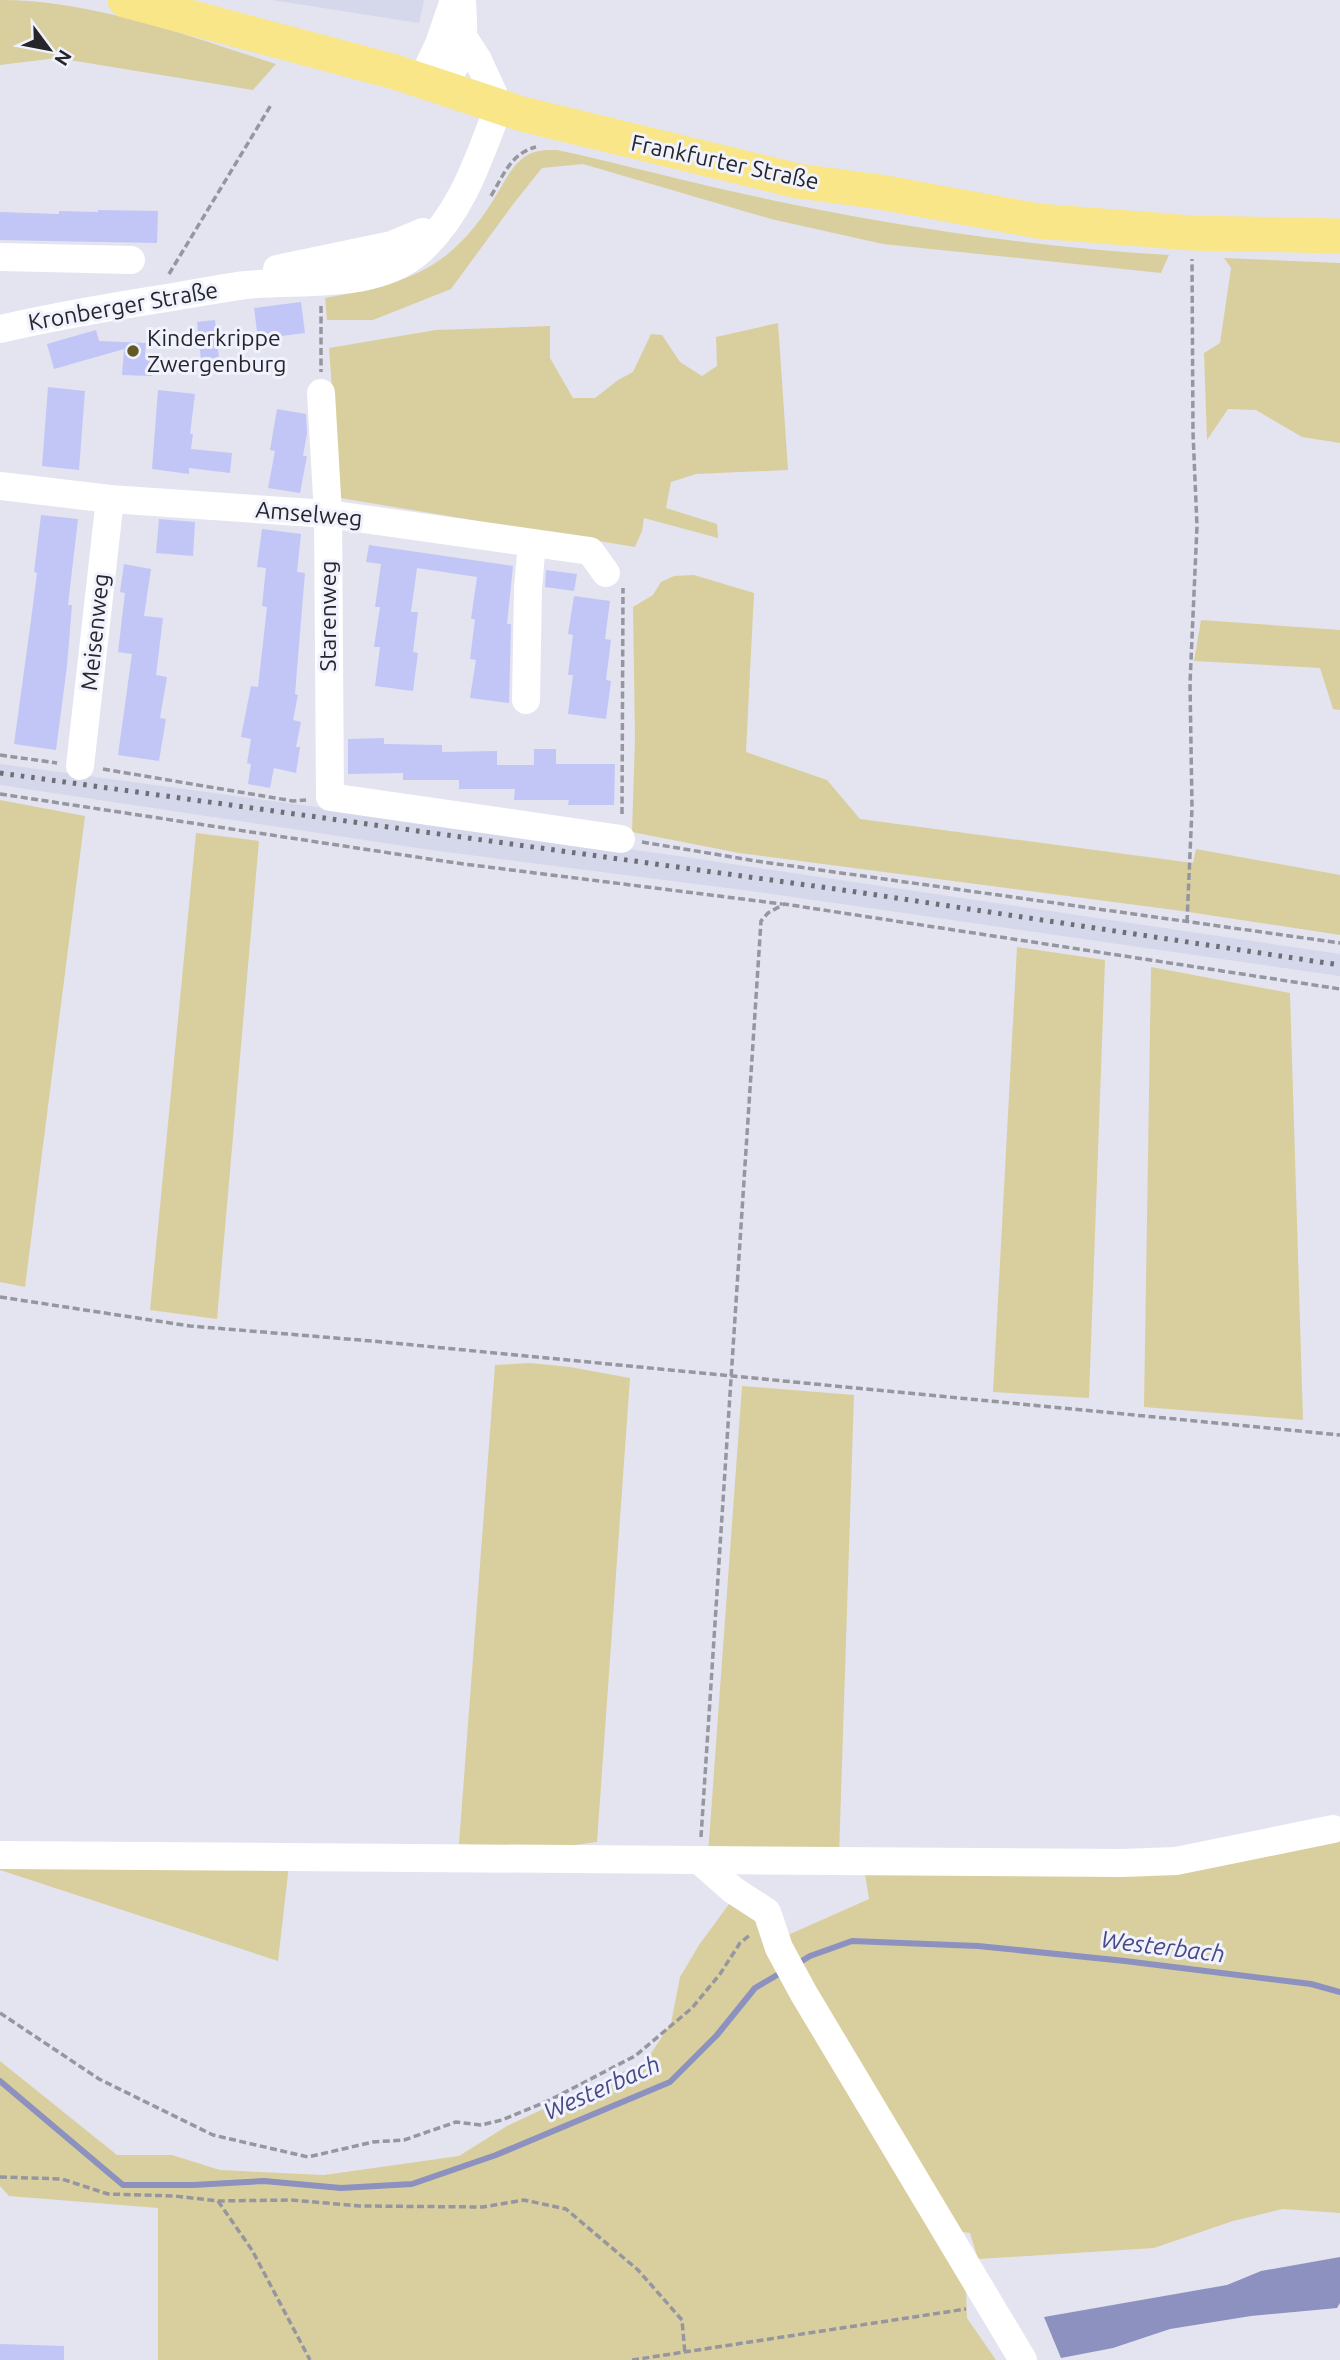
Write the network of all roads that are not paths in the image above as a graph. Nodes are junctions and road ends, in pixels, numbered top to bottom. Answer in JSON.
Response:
{"nodes":[{"id":1,"x":125,"y":0,"type":"edge"},
{"id":2,"x":454,"y":0,"type":"edge"},
{"id":3,"x":462,"y":0,"type":"edge"},
{"id":4,"x":463,"y":37,"type":"junction"},
{"id":5,"x":422,"y":80,"type":"junction"},
{"id":6,"x":499,"y":106,"type":"junction"},
{"id":7,"x":1340,"y":236,"type":"edge"},
{"id":8,"x":0,"y":257,"type":"edge"},
{"id":9,"x":131,"y":260,"type":"dead end"},
{"id":10,"x":0,"y":329,"type":"edge"},
{"id":11,"x":321,"y":393,"type":"road end"},
{"id":12,"x":0,"y":486,"type":"edge"},
{"id":13,"x":110,"y":499,"type":"junction"},
{"id":14,"x":328,"y":514,"type":"junction"},
{"id":15,"x":532,"y":543,"type":"junction"},
{"id":16,"x":606,"y":573,"type":"road end"},
{"id":17,"x":526,"y":700,"type":"dead end"},
{"id":18,"x":80,"y":766,"type":"road end"},
{"id":19,"x":621,"y":839,"type":"road end"},
{"id":20,"x":1334,"y":1829,"type":"dead end"},
{"id":21,"x":0,"y":1855,"type":"edge"},
{"id":22,"x":699,"y":1860,"type":"junction"},
{"id":23,"x":1023,"y":2360,"type":"edge"}],
"edges":[{"from":1,"to":5,"type":"main road","name":"Frankfurter Straße"},
{"from":2,"to":5,"type":"street"},
{"from":3,"to":4,"type":"street"},
{"from":4,"to":5,"type":"street"},
{"from":4,"to":6,"type":"street"},
{"from":5,"to":6,"type":"main road","name":"Frankfurter Straße"},
{"from":6,"to":7,"type":"main road","name":"Frankfurter Straße"},
{"from":6,"to":10,"type":"street","name":"Kronberger Straße"},
{"from":8,"to":9,"type":"street","name":"Kronberger Straße"},
{"from":11,"to":14,"type":"street","name":"Starenweg"},
{"from":12,"to":13,"type":"street","name":"Amselweg"},
{"from":13,"to":14,"type":"street","name":"Amselweg"},
{"from":13,"to":18,"type":"street","name":"Meisenweg"},
{"from":14,"to":15,"type":"street","name":"Amselweg"},
{"from":14,"to":19,"type":"street","name":"Starenweg"},
{"from":15,"to":16,"type":"street","name":"Amselweg"},
{"from":15,"to":17,"type":"street"},
{"from":20,"to":22,"type":"street"},
{"from":21,"to":22,"type":"street"},
{"from":22,"to":23,"type":"street"}]}
